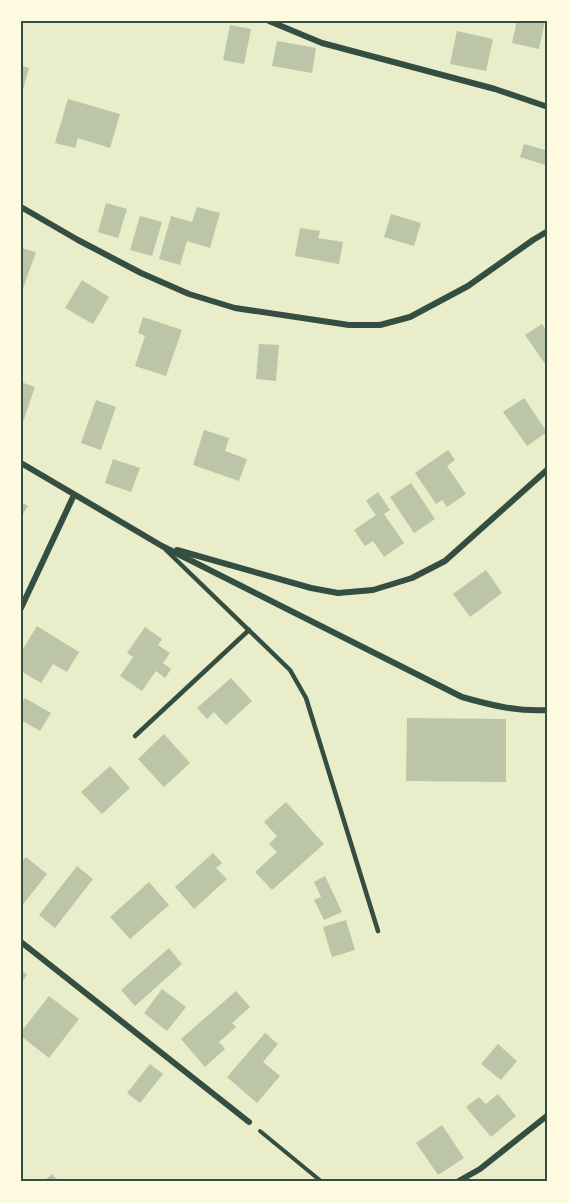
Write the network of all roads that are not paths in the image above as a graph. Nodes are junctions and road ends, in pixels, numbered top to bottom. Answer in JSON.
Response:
{"nodes":[{"id":1,"x":269,"y":21,"type":"edge"},
{"id":2,"x":548,"y":107,"type":"edge"},
{"id":3,"x":21,"y":207,"type":"edge"},
{"id":4,"x":548,"y":231,"type":"edge"},
{"id":5,"x":21,"y":464,"type":"edge"},
{"id":6,"x":548,"y":470,"type":"edge"},
{"id":7,"x":74,"y":495,"type":"junction"},
{"id":8,"x":162,"y":546,"type":"junction"},
{"id":9,"x":21,"y":608,"type":"edge"},
{"id":10,"x":249,"y":630,"type":"junction"},
{"id":11,"x":548,"y":710,"type":"edge"},
{"id":12,"x":135,"y":736,"type":"dead end"},
{"id":13,"x":378,"y":931,"type":"dead end"},
{"id":14,"x":21,"y":942,"type":"edge"},
{"id":15,"x":548,"y":1115,"type":"edge"},
{"id":16,"x":249,"y":1122,"type":"road end"},
{"id":17,"x":457,"y":1182,"type":"edge"}],
"edges":[{"from":1,"to":2,"type":"street"},
{"from":3,"to":4,"type":"street"},
{"from":5,"to":7,"type":"street"},
{"from":6,"to":8,"type":"street"},
{"from":7,"to":8,"type":"street"},
{"from":7,"to":9,"type":"street"},
{"from":8,"to":10,"type":"lane"},
{"from":8,"to":11,"type":"street"},
{"from":10,"to":12,"type":"lane"},
{"from":10,"to":13,"type":"lane"},
{"from":14,"to":16,"type":"street"},
{"from":15,"to":17,"type":"street"}]}
